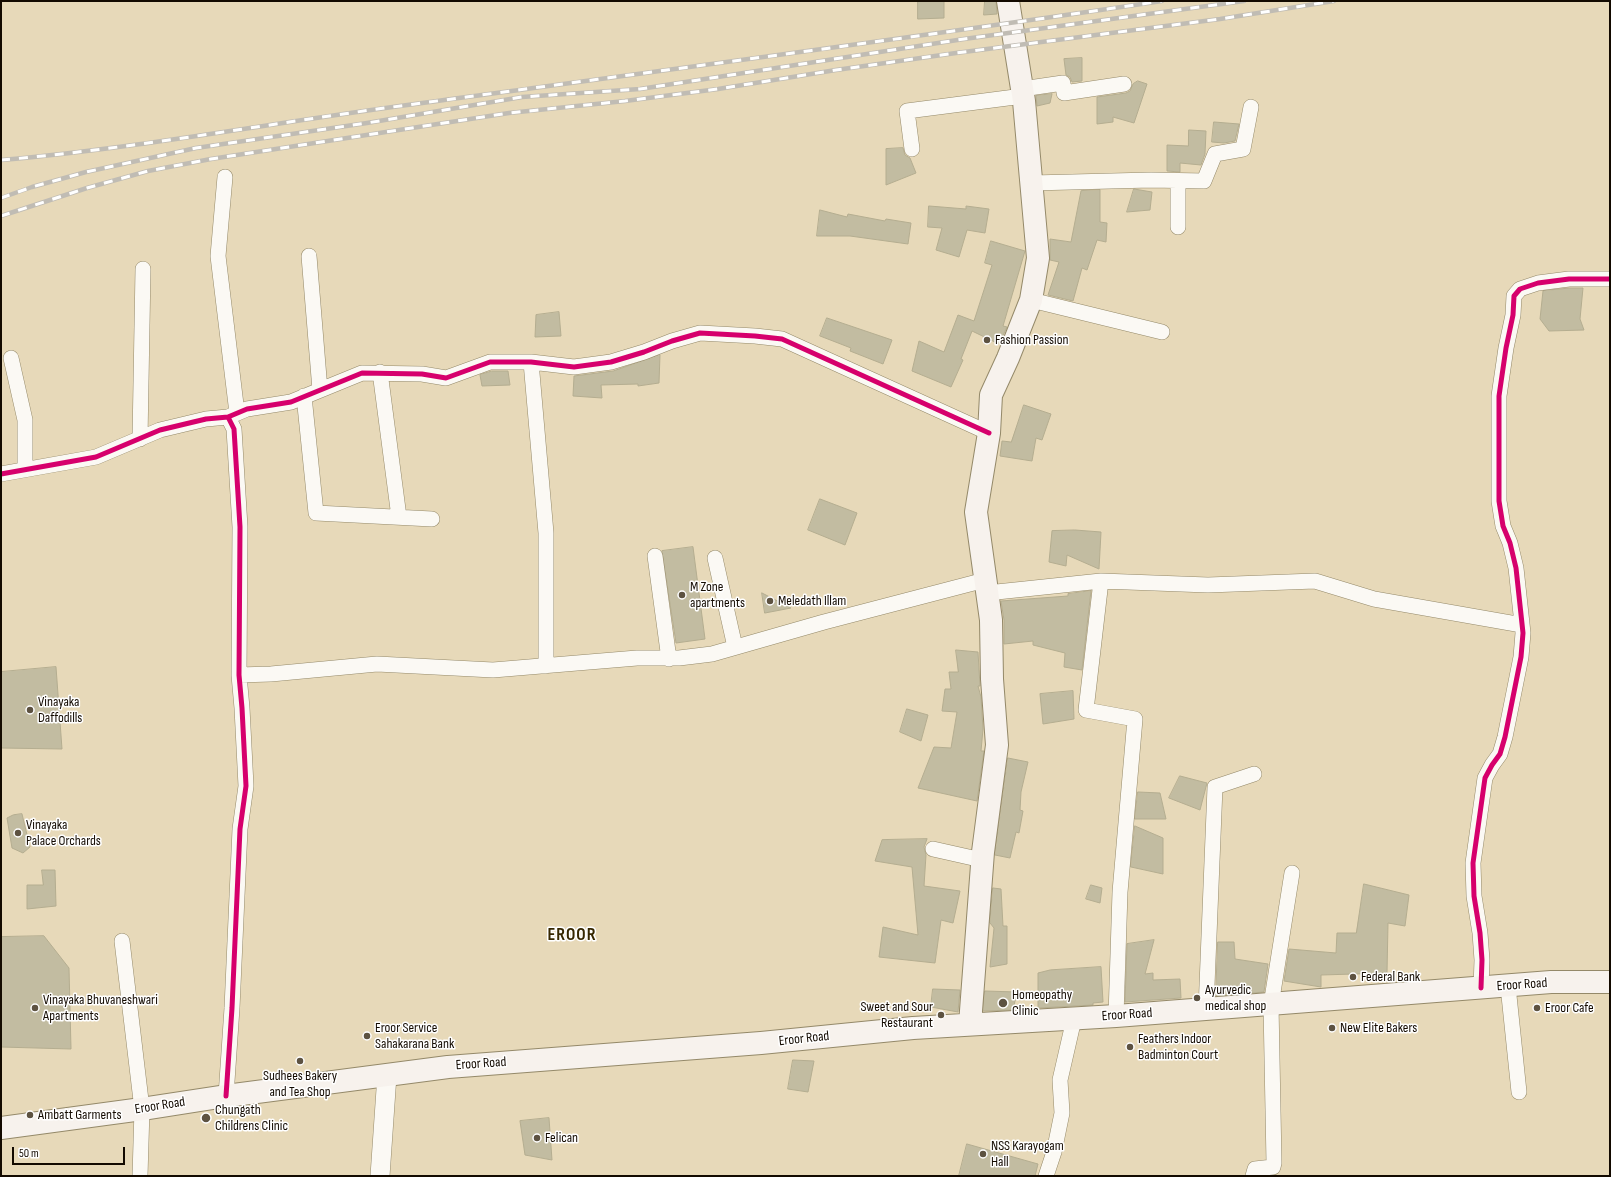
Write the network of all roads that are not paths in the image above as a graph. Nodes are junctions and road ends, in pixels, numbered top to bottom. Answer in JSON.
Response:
{"nodes":[{"id":1,"x":1008,"y":1,"type":"edge"},
{"id":2,"x":1124,"y":84,"type":"dead end"},
{"id":3,"x":1023,"y":92,"type":"junction"},
{"id":4,"x":1251,"y":107,"type":"dead end"},
{"id":5,"x":912,"y":149,"type":"dead end"},
{"id":6,"x":224,"y":177,"type":"dead end"},
{"id":7,"x":1178,"y":181,"type":"junction"},
{"id":8,"x":1032,"y":183,"type":"junction"},
{"id":9,"x":1178,"y":227,"type":"dead end"},
{"id":10,"x":309,"y":256,"type":"dead end"},
{"id":11,"x":143,"y":269,"type":"dead end"},
{"id":12,"x":1610,"y":279,"type":"edge"},
{"id":13,"x":1031,"y":300,"type":"junction"},
{"id":14,"x":1162,"y":332,"type":"dead end"},
{"id":15,"x":11,"y":358,"type":"dead end"},
{"id":16,"x":531,"y":362,"type":"junction"},
{"id":17,"x":380,"y":372,"type":"junction"},
{"id":18,"x":320,"y":390,"type":"junction"},
{"id":19,"x":304,"y":396,"type":"junction"},
{"id":20,"x":232,"y":415,"type":"junction"},
{"id":21,"x":989,"y":433,"type":"junction"},
{"id":22,"x":140,"y":439,"type":"junction"},
{"id":23,"x":25,"y":469,"type":"junction"},
{"id":24,"x":1,"y":474,"type":"edge"},
{"id":25,"x":399,"y":517,"type":"junction"},
{"id":26,"x":432,"y":518,"type":"dead end"},
{"id":27,"x":655,"y":556,"type":"dead end"},
{"id":28,"x":715,"y":558,"type":"dead end"},
{"id":29,"x":1101,"y":581,"type":"junction"},
{"id":30,"x":986,"y":587,"type":"junction"},
{"id":31,"x":1522,"y":625,"type":"junction"},
{"id":32,"x":735,"y":647,"type":"junction"},
{"id":33,"x":669,"y":659,"type":"junction"},
{"id":34,"x":546,"y":666,"type":"junction"},
{"id":35,"x":238,"y":675,"type":"junction"},
{"id":36,"x":1254,"y":774,"type":"dead end"},
{"id":37,"x":933,"y":849,"type":"dead end"},
{"id":38,"x":982,"y":860,"type":"junction"},
{"id":39,"x":1292,"y":873,"type":"dead end"},
{"id":40,"x":122,"y":941,"type":"dead end"},
{"id":41,"x":1610,"y":982,"type":"edge"},
{"id":42,"x":1508,"y":986,"type":"junction"},
{"id":43,"x":1481,"y":988,"type":"junction"},
{"id":44,"x":1271,"y":1005,"type":"junction"},
{"id":45,"x":1206,"y":1010,"type":"junction"},
{"id":46,"x":1116,"y":1016,"type":"junction"},
{"id":47,"x":1074,"y":1019,"type":"junction"},
{"id":48,"x":970,"y":1024,"type":"junction"},
{"id":49,"x":387,"y":1075,"type":"junction"},
{"id":50,"x":1519,"y":1092,"type":"dead end"},
{"id":51,"x":226,"y":1096,"type":"junction"},
{"id":52,"x":142,"y":1109,"type":"junction"},
{"id":53,"x":1,"y":1128,"type":"edge"},
{"id":54,"x":140,"y":1176,"type":"edge"},
{"id":55,"x":380,"y":1176,"type":"edge"},
{"id":56,"x":1046,"y":1176,"type":"edge"},
{"id":57,"x":1253,"y":1176,"type":"edge"}],
"edges":[{"from":1,"to":3,"type":"main road"},
{"from":2,"to":3,"type":"street"},
{"from":3,"to":5,"type":"street"},
{"from":3,"to":8,"type":"main road"},
{"from":4,"to":7,"type":"street"},
{"from":6,"to":20,"type":"street"},
{"from":7,"to":8,"type":"street"},
{"from":7,"to":9,"type":"street"},
{"from":8,"to":13,"type":"main road"},
{"from":10,"to":18,"type":"street"},
{"from":11,"to":22,"type":"street"},
{"from":12,"to":31,"type":"street"},
{"from":13,"to":14,"type":"street"},
{"from":13,"to":21,"type":"main road"},
{"from":15,"to":23,"type":"street"},
{"from":16,"to":17,"type":"street"},
{"from":16,"to":21,"type":"street"},
{"from":16,"to":34,"type":"street"},
{"from":17,"to":18,"type":"street"},
{"from":17,"to":25,"type":"street"},
{"from":18,"to":19,"type":"street"},
{"from":19,"to":20,"type":"street"},
{"from":19,"to":25,"type":"street"},
{"from":20,"to":22,"type":"street"},
{"from":20,"to":35,"type":"street"},
{"from":21,"to":30,"type":"main road"},
{"from":22,"to":23,"type":"street"},
{"from":23,"to":24,"type":"street"},
{"from":25,"to":26,"type":"street"},
{"from":27,"to":33,"type":"street"},
{"from":28,"to":32,"type":"street"},
{"from":29,"to":30,"type":"street"},
{"from":29,"to":31,"type":"street"},
{"from":29,"to":46,"type":"street"},
{"from":30,"to":32,"type":"street"},
{"from":30,"to":38,"type":"main road"},
{"from":31,"to":43,"type":"street"},
{"from":32,"to":33,"type":"street"},
{"from":33,"to":34,"type":"street"},
{"from":34,"to":35,"type":"street"},
{"from":35,"to":51,"type":"street"},
{"from":36,"to":45,"type":"street"},
{"from":37,"to":38,"type":"street"},
{"from":38,"to":48,"type":"main road"},
{"from":39,"to":44,"type":"street"},
{"from":40,"to":52,"type":"street"},
{"from":41,"to":42,"type":"main road","name":"Eroor Road"},
{"from":42,"to":43,"type":"main road","name":"Eroor Road"},
{"from":42,"to":50,"type":"street"},
{"from":43,"to":44,"type":"main road","name":"Eroor Road"},
{"from":44,"to":45,"type":"main road","name":"Eroor Road"},
{"from":44,"to":57,"type":"street"},
{"from":45,"to":46,"type":"main road","name":"Eroor Road"},
{"from":46,"to":47,"type":"main road","name":"Eroor Road"},
{"from":47,"to":48,"type":"main road","name":"Eroor Road"},
{"from":47,"to":56,"type":"street"},
{"from":48,"to":49,"type":"main road","name":"Eroor Road"},
{"from":49,"to":51,"type":"main road","name":"Eroor Road"},
{"from":49,"to":55,"type":"street"},
{"from":51,"to":52,"type":"main road","name":"Eroor Road"},
{"from":52,"to":53,"type":"main road","name":"Eroor Road"},
{"from":52,"to":54,"type":"street"}]}
